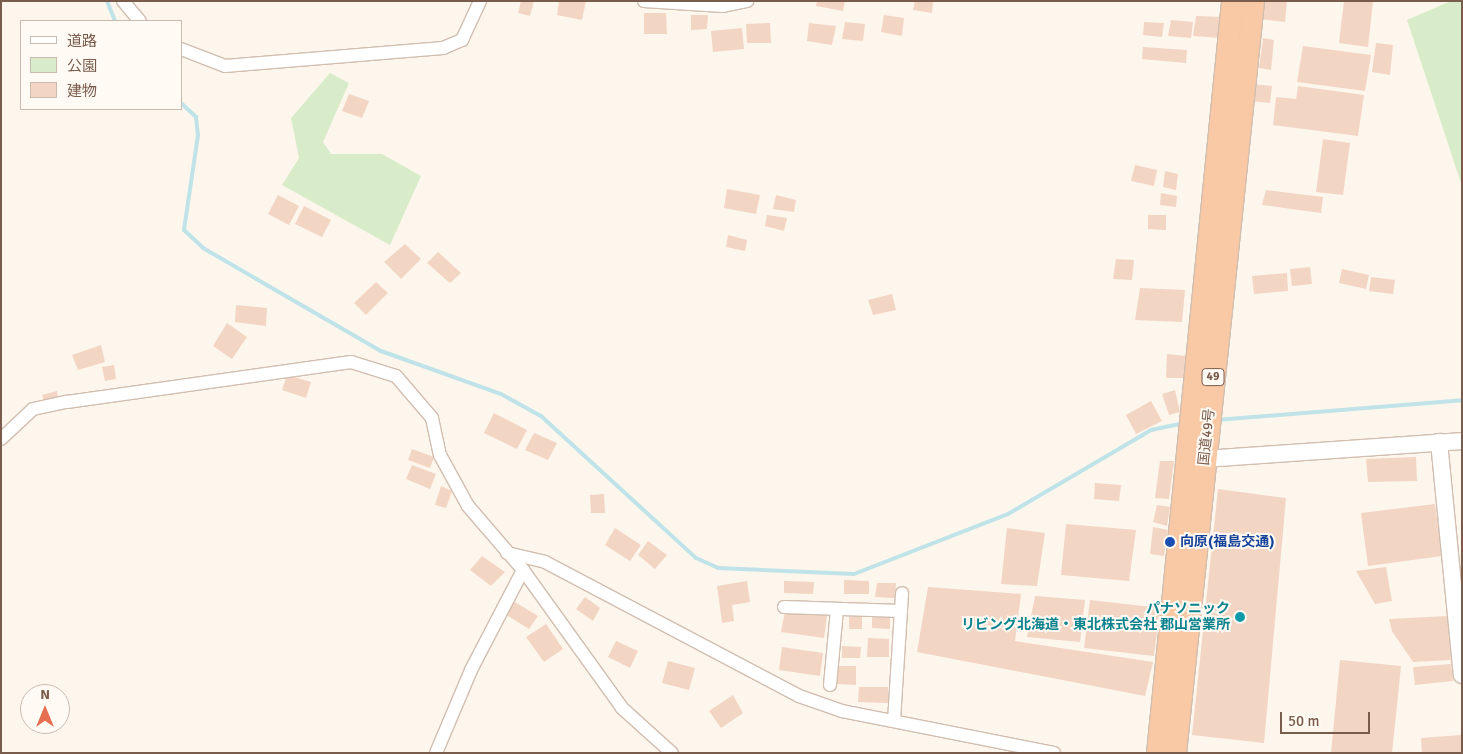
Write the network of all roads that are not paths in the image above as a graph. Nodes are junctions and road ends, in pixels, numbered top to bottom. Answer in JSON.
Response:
{"nodes":[{"id":1,"x":123,"y":1,"type":"edge"},
{"id":2,"x":480,"y":1,"type":"edge"},
{"id":3,"x":644,"y":1,"type":"edge"},
{"id":4,"x":747,"y":1,"type":"edge"},
{"id":5,"x":1232,"y":1,"type":"edge"},
{"id":6,"x":1253,"y":1,"type":"edge"},
{"id":7,"x":139,"y":20,"type":"edge"},
{"id":8,"x":182,"y":49,"type":"edge"},
{"id":9,"x":1,"y":439,"type":"edge"},
{"id":10,"x":1462,"y":441,"type":"edge"},
{"id":11,"x":1440,"y":442,"type":"junction"},
{"id":12,"x":1205,"y":458,"type":"junction"},
{"id":13,"x":504,"y":552,"type":"junction"},
{"id":14,"x":523,"y":570,"type":"junction"},
{"id":15,"x":902,"y":593,"type":"dead end"},
{"id":16,"x":784,"y":607,"type":"dead end"},
{"id":17,"x":837,"y":609,"type":"junction"},
{"id":18,"x":901,"y":611,"type":"junction"},
{"id":19,"x":1462,"y":675,"type":"edge"},
{"id":20,"x":830,"y":685,"type":"dead end"},
{"id":21,"x":894,"y":721,"type":"junction"},
{"id":22,"x":436,"y":753,"type":"edge"},
{"id":23,"x":672,"y":753,"type":"edge"},
{"id":24,"x":1054,"y":753,"type":"edge"},
{"id":25,"x":1158,"y":753,"type":"edge"},
{"id":26,"x":1175,"y":753,"type":"edge"}],
"edges":[{"from":1,"to":7,"type":"street"},
{"from":2,"to":8,"type":"street"},
{"from":3,"to":4,"type":"street"},
{"from":5,"to":25,"type":"highway","name":"国道49号","number":"49"},
{"from":6,"to":12,"type":"highway","name":"国道49号","number":"49"},
{"from":9,"to":13,"type":"street"},
{"from":10,"to":11,"type":"street"},
{"from":11,"to":12,"type":"street"},
{"from":11,"to":19,"type":"street"},
{"from":12,"to":26,"type":"highway","name":"国道49号","number":"49"},
{"from":13,"to":14,"type":"street"},
{"from":13,"to":21,"type":"street"},
{"from":14,"to":22,"type":"street"},
{"from":14,"to":23,"type":"street"},
{"from":15,"to":18,"type":"street"},
{"from":16,"to":17,"type":"street"},
{"from":17,"to":18,"type":"street"},
{"from":17,"to":20,"type":"street"},
{"from":18,"to":21,"type":"street"},
{"from":21,"to":24,"type":"street"}]}
